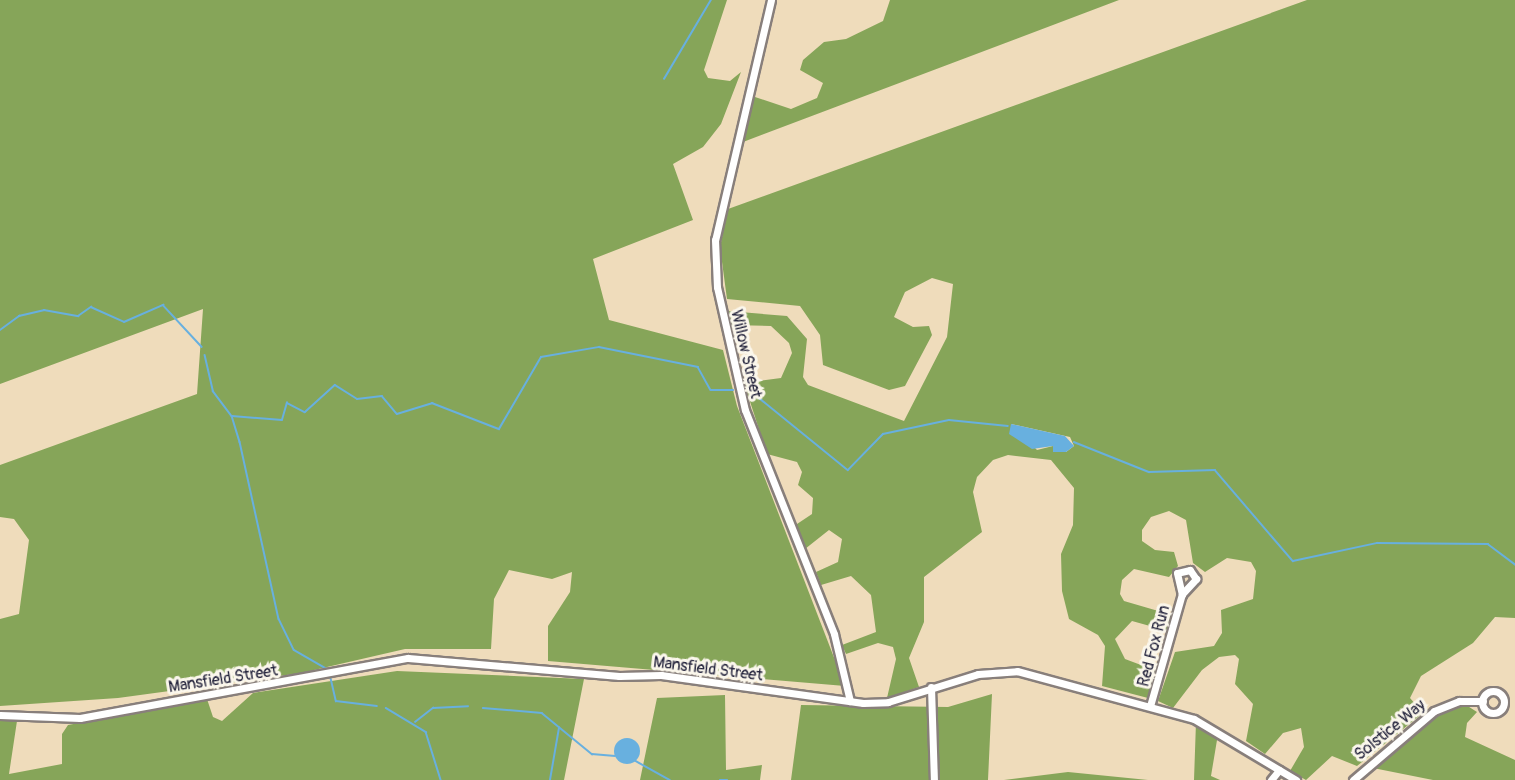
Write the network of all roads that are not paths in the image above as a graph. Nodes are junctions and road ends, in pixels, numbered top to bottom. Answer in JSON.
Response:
{"nodes":[{"id":1,"x":771,"y":0,"type":"edge"},
{"id":2,"x":1182,"y":594,"type":"dead end"},
{"id":3,"x":931,"y":687,"type":"junction"},
{"id":4,"x":850,"y":701,"type":"junction"},
{"id":5,"x":1483,"y":701,"type":"dead end"},
{"id":6,"x":1150,"y":706,"type":"junction"},
{"id":7,"x":0,"y":715,"type":"edge"},
{"id":8,"x":1279,"y":770,"type":"junction"},
{"id":9,"x":933,"y":780,"type":"edge"},
{"id":10,"x":1271,"y":780,"type":"edge"},
{"id":11,"x":1296,"y":780,"type":"edge"},
{"id":12,"x":1353,"y":780,"type":"edge"}],
"edges":[{"from":1,"to":4,"type":"street","name":"Willow Street"},
{"from":2,"to":6,"type":"street","name":"Red Fox Run"},
{"from":3,"to":4,"type":"street","name":"Mansfield Street"},
{"from":3,"to":6,"type":"street","name":"Mansfield Street"},
{"from":3,"to":9,"type":"street"},
{"from":4,"to":7,"type":"street","name":"Mansfield Street"},
{"from":5,"to":12,"type":"street","name":"Solstice Way"},
{"from":6,"to":8,"type":"street","name":"Mansfield Street"},
{"from":8,"to":10,"type":"street"},
{"from":8,"to":11,"type":"street","name":"Mansfield Street"}]}
